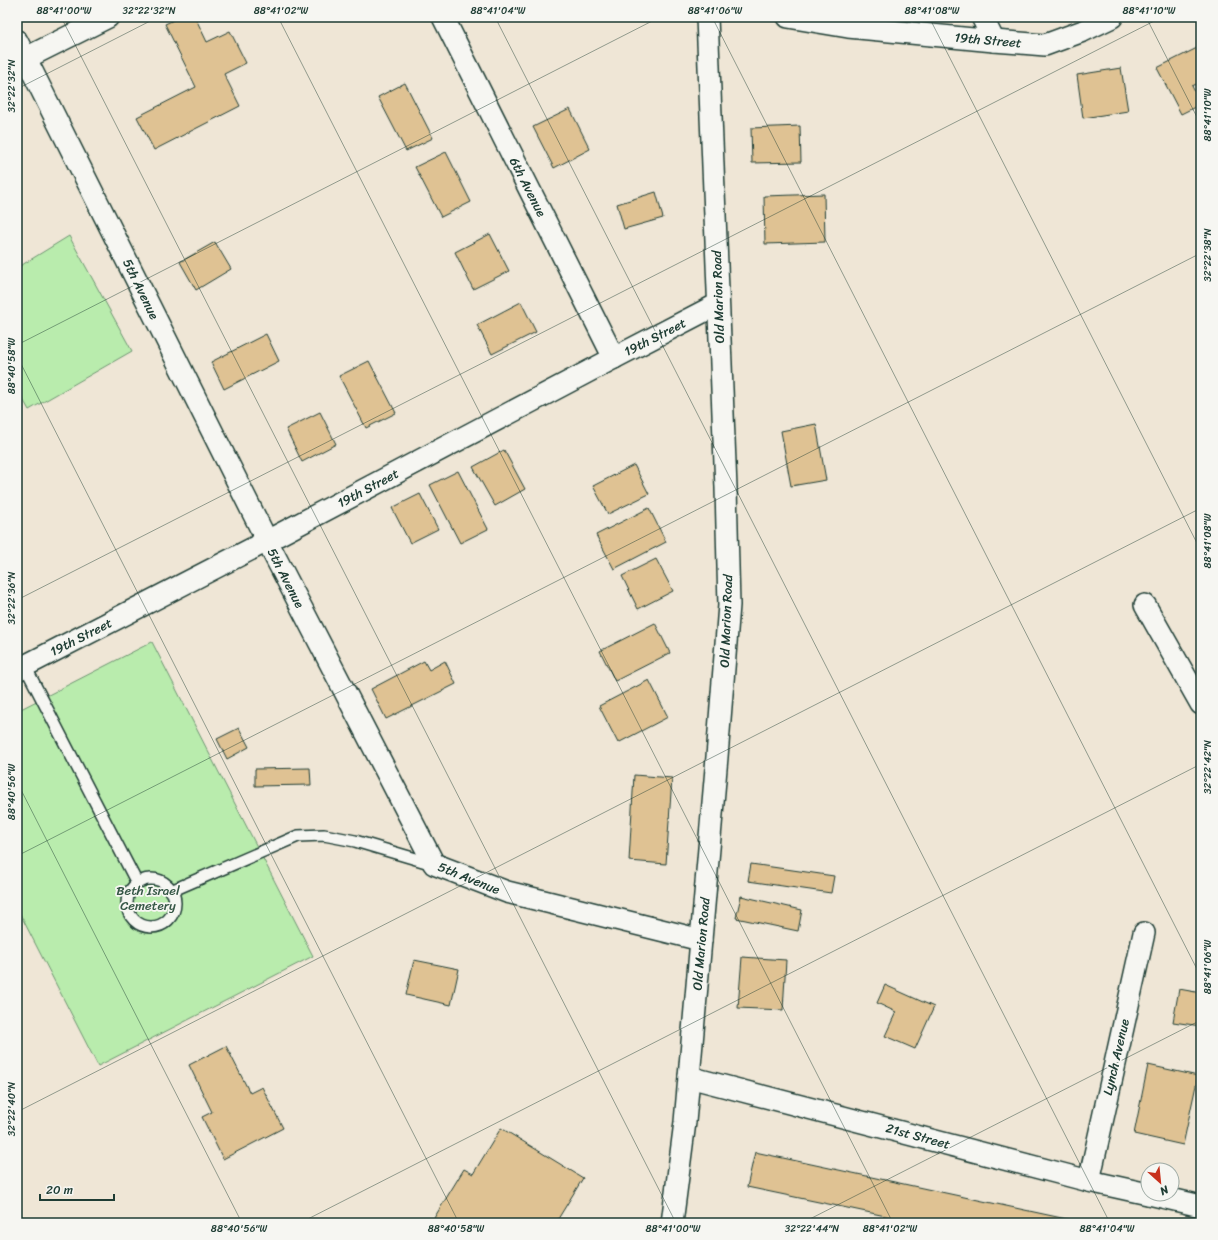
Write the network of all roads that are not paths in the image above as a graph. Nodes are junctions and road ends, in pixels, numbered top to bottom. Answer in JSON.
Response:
{"nodes":[{"id":1,"x":108,"y":17,"type":"edge"},
{"id":2,"x":443,"y":17,"type":"edge"},
{"id":3,"x":707,"y":17,"type":"edge"},
{"id":4,"x":788,"y":17,"type":"edge"},
{"id":5,"x":982,"y":17,"type":"edge"},
{"id":6,"x":1112,"y":17,"type":"edge"},
{"id":7,"x":994,"y":41,"type":"junction"},
{"id":8,"x":21,"y":49,"type":"edge"},
{"id":9,"x":718,"y":304,"type":"junction"},
{"id":10,"x":614,"y":358,"type":"junction"},
{"id":11,"x":266,"y":542,"type":"junction"},
{"id":12,"x":1145,"y":605,"type":"dead end"},
{"id":13,"x":21,"y":668,"type":"edge"},
{"id":14,"x":1201,"y":704,"type":"edge"},
{"id":15,"x":434,"y":864,"type":"junction"},
{"id":16,"x":137,"y":883,"type":"junction"},
{"id":17,"x":171,"y":890,"type":"junction"},
{"id":18,"x":1144,"y":933,"type":"dead end"},
{"id":19,"x":701,"y":940,"type":"junction"},
{"id":20,"x":689,"y":1077,"type":"junction"},
{"id":21,"x":1089,"y":1180,"type":"junction"},
{"id":22,"x":1140,"y":1192,"type":"edge"},
{"id":23,"x":1180,"y":1201,"type":"edge"},
{"id":24,"x":1201,"y":1206,"type":"edge"},
{"id":25,"x":672,"y":1223,"type":"edge"}],
"edges":[{"from":1,"to":8,"type":"street"},
{"from":2,"to":10,"type":"street","name":"6th Avenue"},
{"from":3,"to":9,"type":"street","name":"Old Marion Road"},
{"from":4,"to":7,"type":"street","name":"19th Street"},
{"from":5,"to":7,"type":"street"},
{"from":6,"to":7,"type":"street","name":"19th Street"},
{"from":8,"to":11,"type":"street","name":"5th Avenue"},
{"from":9,"to":10,"type":"street","name":"19th Street"},
{"from":9,"to":19,"type":"street","name":"Old Marion Road"},
{"from":10,"to":11,"type":"street","name":"19th Street"},
{"from":11,"to":13,"type":"street","name":"19th Street"},
{"from":11,"to":15,"type":"street","name":"5th Avenue"},
{"from":12,"to":14,"type":"street"},
{"from":13,"to":16,"type":"lane"},
{"from":15,"to":17,"type":"lane"},
{"from":15,"to":19,"type":"street","name":"5th Avenue"},
{"from":16,"to":17,"type":"lane"},
{"from":16,"to":17,"type":"lane"},
{"from":18,"to":21,"type":"street","name":"Lynch Avenue"},
{"from":19,"to":20,"type":"street","name":"Old Marion Road"},
{"from":20,"to":21,"type":"street","name":"21st Street"},
{"from":20,"to":25,"type":"street","name":"Old Marion Road"},
{"from":21,"to":22,"type":"street","name":"21st Street"},
{"from":23,"to":24,"type":"street","name":"21st Street"}]}
